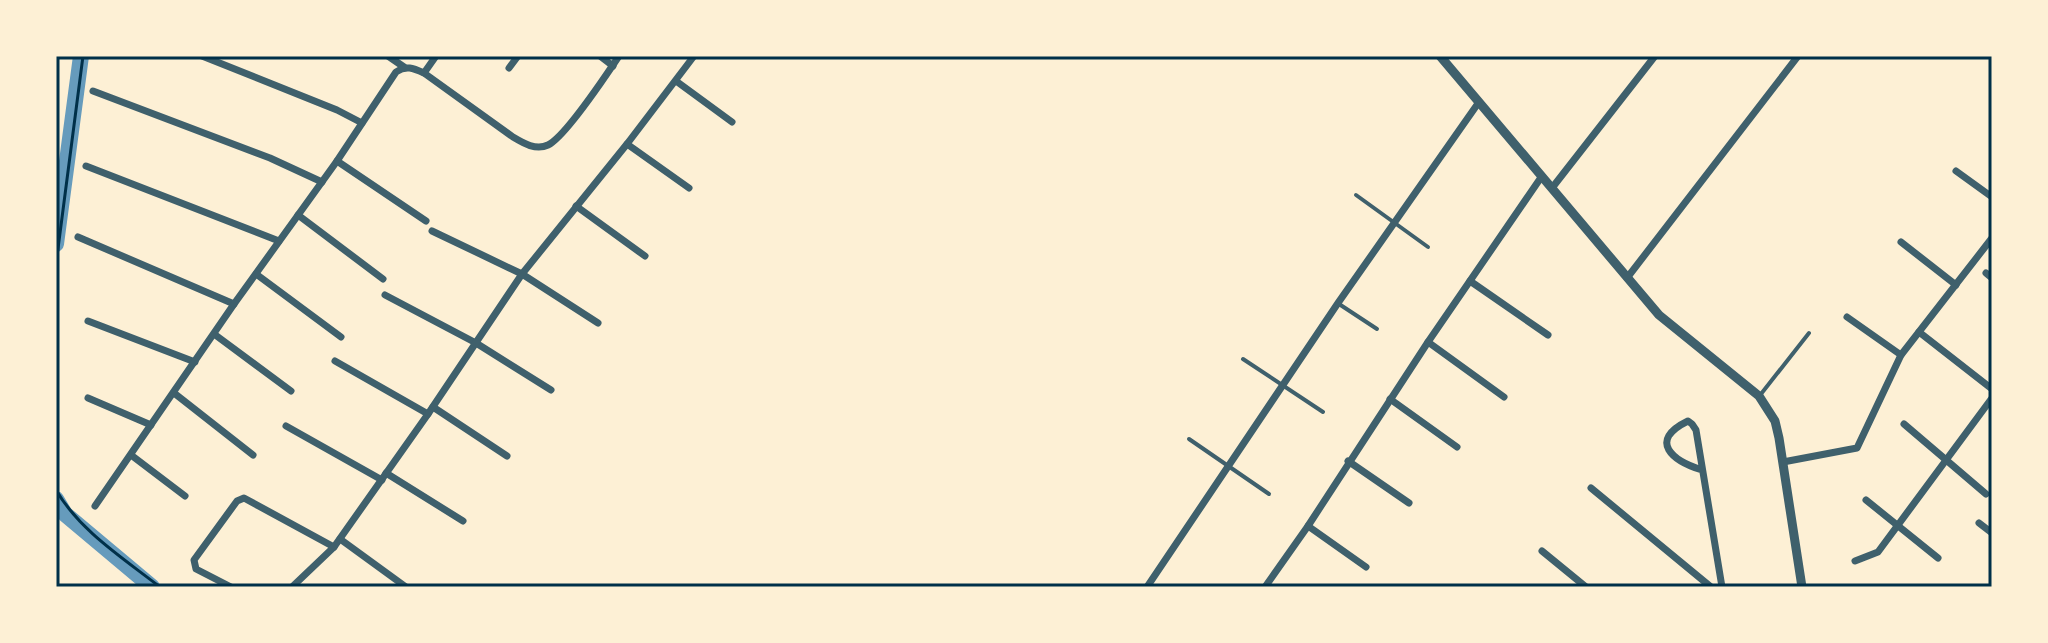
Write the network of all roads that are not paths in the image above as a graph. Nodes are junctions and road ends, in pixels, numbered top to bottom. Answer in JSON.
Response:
{"nodes":[{"id":1,"x":202,"y":56,"type":"edge"},
{"id":2,"x":388,"y":56,"type":"edge"},
{"id":3,"x":436,"y":56,"type":"edge"},
{"id":4,"x":518,"y":56,"type":"edge"},
{"id":5,"x":600,"y":56,"type":"edge"},
{"id":6,"x":619,"y":56,"type":"edge"},
{"id":7,"x":694,"y":56,"type":"edge"},
{"id":8,"x":1440,"y":56,"type":"edge"},
{"id":9,"x":1655,"y":56,"type":"edge"},
{"id":10,"x":1798,"y":56,"type":"edge"},
{"id":11,"x":613,"y":66,"type":"junction"},
{"id":12,"x":404,"y":67,"type":"junction"},
{"id":13,"x":509,"y":68,"type":"dead end"},
{"id":14,"x":424,"y":73,"type":"junction"},
{"id":15,"x":676,"y":81,"type":"junction"},
{"id":16,"x":93,"y":91,"type":"dead end"},
{"id":17,"x":1479,"y":102,"type":"junction"},
{"id":18,"x":732,"y":122,"type":"dead end"},
{"id":19,"x":362,"y":123,"type":"junction"},
{"id":20,"x":627,"y":144,"type":"junction"},
{"id":21,"x":337,"y":161,"type":"junction"},
{"id":22,"x":86,"y":166,"type":"dead end"},
{"id":23,"x":1956,"y":171,"type":"dead end"},
{"id":24,"x":1542,"y":176,"type":"junction"},
{"id":25,"x":322,"y":182,"type":"junction"},
{"id":26,"x":689,"y":188,"type":"dead end"},
{"id":27,"x":1552,"y":188,"type":"junction"},
{"id":28,"x":1356,"y":195,"type":"dead end"},
{"id":29,"x":1992,"y":197,"type":"edge"},
{"id":30,"x":576,"y":206,"type":"junction"},
{"id":31,"x":298,"y":215,"type":"junction"},
{"id":32,"x":426,"y":221,"type":"dead end"},
{"id":33,"x":1394,"y":223,"type":"junction"},
{"id":34,"x":432,"y":231,"type":"dead end"},
{"id":35,"x":78,"y":237,"type":"dead end"},
{"id":36,"x":1992,"y":238,"type":"edge"},
{"id":37,"x":279,"y":241,"type":"junction"},
{"id":38,"x":1901,"y":242,"type":"dead end"},
{"id":39,"x":1428,"y":247,"type":"dead end"},
{"id":40,"x":645,"y":256,"type":"dead end"},
{"id":41,"x":256,"y":274,"type":"junction"},
{"id":42,"x":522,"y":274,"type":"junction"},
{"id":43,"x":1627,"y":278,"type":"junction"},
{"id":44,"x":383,"y":279,"type":"dead end"},
{"id":45,"x":1470,"y":281,"type":"junction"},
{"id":46,"x":1956,"y":285,"type":"junction"},
{"id":47,"x":385,"y":295,"type":"dead end"},
{"id":48,"x":1338,"y":303,"type":"junction"},
{"id":49,"x":234,"y":304,"type":"junction"},
{"id":50,"x":1847,"y":317,"type":"dead end"},
{"id":51,"x":88,"y":321,"type":"dead end"},
{"id":52,"x":598,"y":323,"type":"dead end"},
{"id":53,"x":1377,"y":329,"type":"dead end"},
{"id":54,"x":1919,"y":332,"type":"junction"},
{"id":55,"x":1809,"y":333,"type":"dead end"},
{"id":56,"x":214,"y":334,"type":"junction"},
{"id":57,"x":1548,"y":335,"type":"dead end"},
{"id":58,"x":341,"y":337,"type":"dead end"},
{"id":59,"x":1428,"y":342,"type":"junction"},
{"id":60,"x":476,"y":343,"type":"junction"},
{"id":61,"x":1901,"y":355,"type":"junction"},
{"id":62,"x":1243,"y":359,"type":"dead end"},
{"id":63,"x":335,"y":361,"type":"dead end"},
{"id":64,"x":195,"y":362,"type":"junction"},
{"id":65,"x":1282,"y":386,"type":"junction"},
{"id":66,"x":1992,"y":389,"type":"edge"},
{"id":67,"x":551,"y":390,"type":"dead end"},
{"id":68,"x":291,"y":391,"type":"dead end"},
{"id":69,"x":174,"y":393,"type":"junction"},
{"id":70,"x":1759,"y":396,"type":"junction"},
{"id":71,"x":1504,"y":397,"type":"dead end"},
{"id":72,"x":88,"y":398,"type":"dead end"},
{"id":73,"x":1992,"y":398,"type":"edge"},
{"id":74,"x":1390,"y":399,"type":"junction"},
{"id":75,"x":430,"y":410,"type":"junction"},
{"id":76,"x":1323,"y":412,"type":"dead end"},
{"id":77,"x":1904,"y":424,"type":"dead end"},
{"id":78,"x":151,"y":425,"type":"junction"},
{"id":79,"x":286,"y":426,"type":"dead end"},
{"id":80,"x":1189,"y":439,"type":"dead end"},
{"id":81,"x":1457,"y":447,"type":"dead end"},
{"id":82,"x":131,"y":455,"type":"junction"},
{"id":83,"x":253,"y":455,"type":"dead end"},
{"id":84,"x":507,"y":456,"type":"dead end"},
{"id":85,"x":1946,"y":460,"type":"junction"},
{"id":86,"x":1348,"y":461,"type":"junction"},
{"id":87,"x":1783,"y":462,"type":"junction"},
{"id":88,"x":1229,"y":465,"type":"junction"},
{"id":89,"x":1702,"y":470,"type":"junction"},
{"id":90,"x":384,"y":477,"type":"junction"},
{"id":91,"x":1591,"y":488,"type":"dead end"},
{"id":92,"x":1269,"y":494,"type":"dead end"},
{"id":93,"x":1986,"y":494,"type":"dead end"},
{"id":94,"x":185,"y":496,"type":"dead end"},
{"id":95,"x":1866,"y":500,"type":"dead end"},
{"id":96,"x":1409,"y":503,"type":"dead end"},
{"id":97,"x":95,"y":506,"type":"dead end"},
{"id":98,"x":463,"y":521,"type":"dead end"},
{"id":99,"x":1979,"y":523,"type":"dead end"},
{"id":100,"x":1308,"y":526,"type":"junction"},
{"id":101,"x":1898,"y":526,"type":"junction"},
{"id":102,"x":1992,"y":533,"type":"edge"},
{"id":103,"x":337,"y":543,"type":"junction"},
{"id":104,"x":1542,"y":551,"type":"dead end"},
{"id":105,"x":1938,"y":558,"type":"dead end"},
{"id":106,"x":1855,"y":561,"type":"dead end"},
{"id":107,"x":1366,"y":567,"type":"dead end"},
{"id":108,"x":231,"y":587,"type":"edge"},
{"id":109,"x":292,"y":587,"type":"edge"},
{"id":110,"x":406,"y":587,"type":"edge"},
{"id":111,"x":1147,"y":587,"type":"edge"},
{"id":112,"x":1265,"y":587,"type":"edge"},
{"id":113,"x":1586,"y":587,"type":"edge"},
{"id":114,"x":1711,"y":587,"type":"edge"},
{"id":115,"x":1722,"y":587,"type":"edge"},
{"id":116,"x":1802,"y":587,"type":"edge"}],
"edges":[{"from":1,"to":19,"type":"street"},
{"from":2,"to":12,"type":"street"},
{"from":3,"to":14,"type":"street"},
{"from":4,"to":13,"type":"street"},
{"from":5,"to":11,"type":"street"},
{"from":6,"to":11,"type":"street"},
{"from":7,"to":15,"type":"street"},
{"from":8,"to":17,"type":"street"},
{"from":9,"to":27,"type":"street"},
{"from":10,"to":43,"type":"street"},
{"from":11,"to":14,"type":"street"},
{"from":12,"to":14,"type":"street"},
{"from":12,"to":19,"type":"street"},
{"from":15,"to":18,"type":"street"},
{"from":15,"to":20,"type":"street"},
{"from":16,"to":25,"type":"street"},
{"from":17,"to":24,"type":"street"},
{"from":17,"to":33,"type":"street"},
{"from":19,"to":21,"type":"street"},
{"from":20,"to":26,"type":"street"},
{"from":20,"to":30,"type":"street"},
{"from":21,"to":25,"type":"street"},
{"from":21,"to":32,"type":"street"},
{"from":22,"to":37,"type":"street"},
{"from":23,"to":29,"type":"street"},
{"from":24,"to":27,"type":"street"},
{"from":24,"to":45,"type":"street"},
{"from":25,"to":31,"type":"street"},
{"from":27,"to":43,"type":"street"},
{"from":28,"to":33,"type":"lane"},
{"from":30,"to":40,"type":"street"},
{"from":30,"to":42,"type":"street"},
{"from":31,"to":37,"type":"street"},
{"from":31,"to":44,"type":"street"},
{"from":33,"to":39,"type":"lane"},
{"from":33,"to":48,"type":"street"},
{"from":34,"to":42,"type":"street"},
{"from":35,"to":49,"type":"street"},
{"from":36,"to":46,"type":"street"},
{"from":37,"to":41,"type":"street"},
{"from":38,"to":46,"type":"street"},
{"from":41,"to":49,"type":"street"},
{"from":41,"to":58,"type":"street"},
{"from":42,"to":52,"type":"street"},
{"from":42,"to":60,"type":"street"},
{"from":43,"to":70,"type":"street"},
{"from":45,"to":57,"type":"street"},
{"from":45,"to":59,"type":"street"},
{"from":46,"to":54,"type":"street"},
{"from":47,"to":60,"type":"street"},
{"from":48,"to":53,"type":"lane"},
{"from":48,"to":65,"type":"street"},
{"from":49,"to":56,"type":"street"},
{"from":50,"to":61,"type":"street"},
{"from":51,"to":64,"type":"street"},
{"from":54,"to":61,"type":"street"},
{"from":54,"to":66,"type":"street"},
{"from":55,"to":70,"type":"lane"},
{"from":56,"to":64,"type":"street"},
{"from":56,"to":68,"type":"street"},
{"from":59,"to":71,"type":"street"},
{"from":59,"to":74,"type":"street"},
{"from":60,"to":67,"type":"street"},
{"from":60,"to":75,"type":"street"},
{"from":61,"to":87,"type":"street"},
{"from":62,"to":65,"type":"lane"},
{"from":63,"to":75,"type":"street"},
{"from":64,"to":69,"type":"street"},
{"from":65,"to":76,"type":"lane"},
{"from":65,"to":88,"type":"street"},
{"from":69,"to":78,"type":"street"},
{"from":69,"to":83,"type":"street"},
{"from":70,"to":87,"type":"street"},
{"from":72,"to":78,"type":"street"},
{"from":73,"to":85,"type":"street"},
{"from":74,"to":81,"type":"street"},
{"from":74,"to":86,"type":"street"},
{"from":75,"to":84,"type":"street"},
{"from":75,"to":90,"type":"street"},
{"from":77,"to":85,"type":"street"},
{"from":78,"to":82,"type":"street"},
{"from":79,"to":90,"type":"street"},
{"from":80,"to":88,"type":"lane"},
{"from":82,"to":94,"type":"street"},
{"from":82,"to":97,"type":"street"},
{"from":85,"to":93,"type":"street"},
{"from":85,"to":101,"type":"street"},
{"from":86,"to":96,"type":"street"},
{"from":86,"to":100,"type":"street"},
{"from":87,"to":116,"type":"street"},
{"from":88,"to":92,"type":"lane"},
{"from":88,"to":111,"type":"street"},
{"from":89,"to":89,"type":"street"},
{"from":89,"to":115,"type":"street"},
{"from":90,"to":98,"type":"street"},
{"from":90,"to":103,"type":"street"},
{"from":91,"to":114,"type":"street"},
{"from":95,"to":101,"type":"street"},
{"from":99,"to":102,"type":"street"},
{"from":100,"to":107,"type":"street"},
{"from":100,"to":112,"type":"street"},
{"from":101,"to":105,"type":"street"},
{"from":101,"to":106,"type":"street"},
{"from":103,"to":108,"type":"street"},
{"from":103,"to":109,"type":"street"},
{"from":103,"to":110,"type":"street"},
{"from":104,"to":113,"type":"street"}]}
